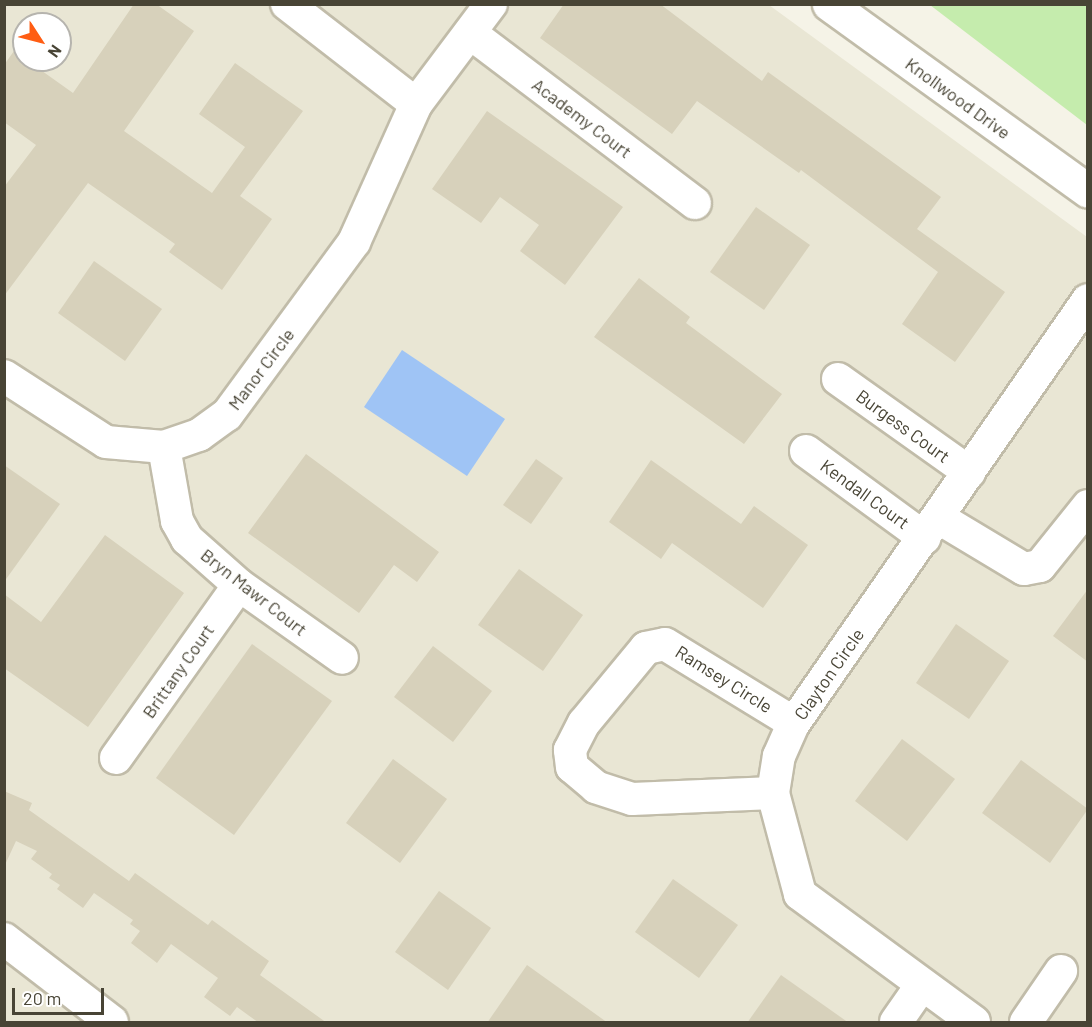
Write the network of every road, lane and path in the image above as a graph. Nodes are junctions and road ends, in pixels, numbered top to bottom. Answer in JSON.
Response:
{"nodes":[{"id":1,"x":287,"y":4,"type":"edge"},
{"id":2,"x":491,"y":4,"type":"edge"},
{"id":3,"x":829,"y":4,"type":"edge"},
{"id":4,"x":470,"y":33,"type":"junction"},
{"id":5,"x":416,"y":104,"type":"junction"},
{"id":6,"x":1088,"y":191,"type":"edge"},
{"id":7,"x":695,"y":203,"type":"dead end"},
{"id":8,"x":1088,"y":300,"type":"edge"},
{"id":9,"x":4,"y":376,"type":"edge"},
{"id":10,"x":838,"y":379,"type":"dead end"},
{"id":11,"x":164,"y":447,"type":"junction"},
{"id":12,"x":806,"y":451,"type":"dead end"},
{"id":13,"x":969,"y":472,"type":"junction"},
{"id":14,"x":1088,"y":506,"type":"edge"},
{"id":15,"x":932,"y":528,"type":"junction"},
{"id":16,"x":239,"y":585,"type":"junction"},
{"id":17,"x":342,"y":658,"type":"dead end"},
{"id":18,"x":794,"y":723,"type":"junction"},
{"id":19,"x":116,"y":758,"type":"dead end"},
{"id":20,"x":773,"y":793,"type":"junction"},
{"id":21,"x":4,"y":939,"type":"edge"},
{"id":22,"x":1061,"y":971,"type":"dead end"},
{"id":23,"x":921,"y":986,"type":"junction"},
{"id":24,"x":112,"y":1023,"type":"edge"},
{"id":25,"x":896,"y":1023,"type":"edge"},
{"id":26,"x":974,"y":1023,"type":"edge"},
{"id":27,"x":1026,"y":1023,"type":"edge"}],
"edges":[{"from":1,"to":5,"type":"street"},
{"from":2,"to":4,"type":"street","name":"Manor Circle"},
{"from":3,"to":6,"type":"street","name":"Knollwood Drive"},
{"from":4,"to":5,"type":"street","name":"Manor Circle"},
{"from":4,"to":7,"type":"street","name":"Academy Court"},
{"from":5,"to":11,"type":"street","name":"Manor Circle"},
{"from":8,"to":13,"type":"street","name":"Clayton Circle"},
{"from":9,"to":11,"type":"street","name":"Manor Circle"},
{"from":10,"to":13,"type":"street","name":"Burgess Court"},
{"from":11,"to":16,"type":"street","name":"Bryn Mawr Court"},
{"from":12,"to":15,"type":"street","name":"Kendall Court"},
{"from":13,"to":15,"type":"street","name":"Clayton Circle"},
{"from":14,"to":15,"type":"street","name":"Kendall Court"},
{"from":15,"to":18,"type":"street","name":"Clayton Circle"},
{"from":16,"to":17,"type":"street","name":"Bryn Mawr Court"},
{"from":16,"to":19,"type":"street","name":"Brittany Court"},
{"from":18,"to":20,"type":"street","name":"Clayton Circle"},
{"from":18,"to":20,"type":"street","name":"Ramsey Circle"},
{"from":20,"to":23,"type":"street","name":"Clayton Circle"},
{"from":21,"to":24,"type":"street"},
{"from":22,"to":27,"type":"street"},
{"from":23,"to":25,"type":"street"},
{"from":23,"to":26,"type":"street","name":"Clayton Circle"}]}
